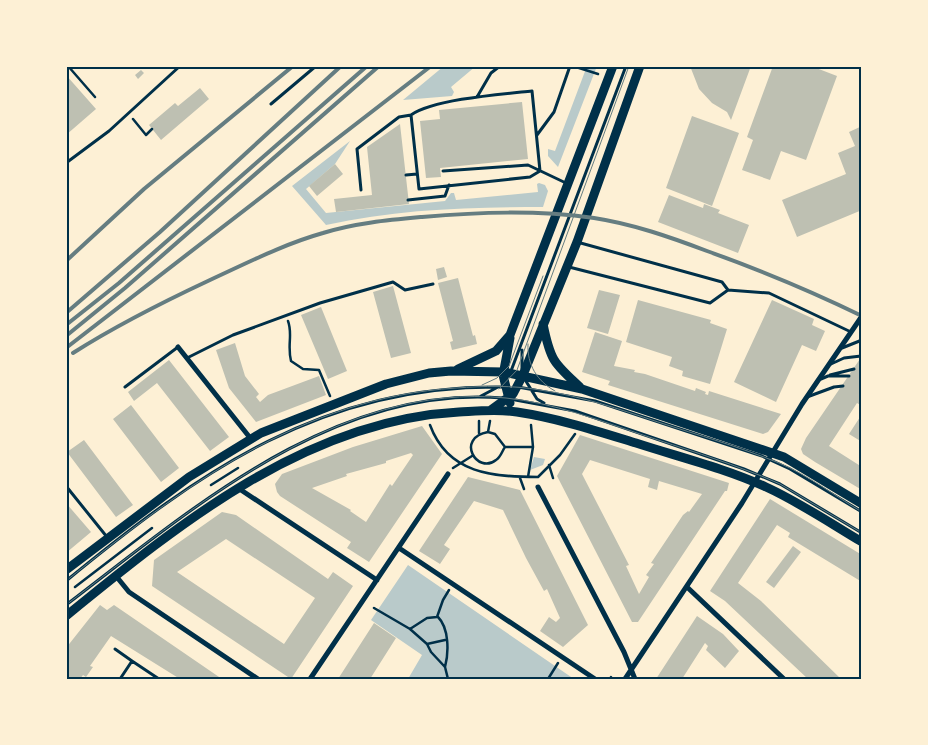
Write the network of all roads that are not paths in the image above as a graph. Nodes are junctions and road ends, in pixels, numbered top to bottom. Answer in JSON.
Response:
{"nodes":[{"id":1,"x":180,"y":66,"type":"edge"},
{"id":2,"x":316,"y":66,"type":"edge"},
{"id":3,"x":500,"y":66,"type":"edge"},
{"id":4,"x":570,"y":66,"type":"edge"},
{"id":5,"x":613,"y":66,"type":"edge"},
{"id":6,"x":626,"y":66,"type":"edge"},
{"id":7,"x":640,"y":66,"type":"edge"},
{"id":8,"x":476,"y":98,"type":"junction"},
{"id":9,"x":271,"y":104,"type":"dead end"},
{"id":10,"x":411,"y":115,"type":"junction"},
{"id":11,"x":537,"y":136,"type":"junction"},
{"id":12,"x":66,"y":163,"type":"edge"},
{"id":13,"x":443,"y":171,"type":"dead end"},
{"id":14,"x":540,"y":171,"type":"junction"},
{"id":15,"x":418,"y":174,"type":"junction"},
{"id":16,"x":406,"y":175,"type":"dead end"},
{"id":17,"x":568,"y":184,"type":"junction"},
{"id":18,"x":449,"y":185,"type":"junction"},
{"id":19,"x":361,"y":190,"type":"dead end"},
{"id":20,"x":408,"y":200,"type":"dead end"},
{"id":21,"x":577,"y":242,"type":"junction"},
{"id":22,"x":566,"y":266,"type":"junction"},
{"id":23,"x":433,"y":284,"type":"dead end"},
{"id":24,"x":728,"y":290,"type":"junction"},
{"id":25,"x":862,"y":316,"type":"edge"},
{"id":26,"x":543,"y":324,"type":"junction"},
{"id":27,"x":851,"y":332,"type":"junction"},
{"id":28,"x":510,"y":335,"type":"junction"},
{"id":29,"x":862,"y":340,"type":"edge"},
{"id":30,"x":522,"y":345,"type":"junction"},
{"id":31,"x":178,"y":347,"type":"joint"},
{"id":32,"x":841,"y":348,"type":"junction"},
{"id":33,"x":861,"y":356,"type":"edge"},
{"id":34,"x":186,"y":358,"type":"junction"},
{"id":35,"x":830,"y":365,"type":"junction"},
{"id":36,"x":854,"y":369,"type":"dead end"},
{"id":37,"x":451,"y":371,"type":"junction"},
{"id":38,"x":523,"y":376,"type":"junction"},
{"id":39,"x":828,"y":376,"type":"junction"},
{"id":40,"x":849,"y":376,"type":"dead end"},
{"id":41,"x":821,"y":379,"type":"junction"},
{"id":42,"x":504,"y":380,"type":"junction"},
{"id":43,"x":843,"y":386,"type":"dead end"},
{"id":44,"x":125,"y":387,"type":"dead end"},
{"id":45,"x":517,"y":387,"type":"junction"},
{"id":46,"x":528,"y":388,"type":"junction"},
{"id":47,"x":582,"y":389,"type":"junction"},
{"id":48,"x":478,"y":396,"type":"junction"},
{"id":49,"x":508,"y":398,"type":"junction"},
{"id":50,"x":807,"y":398,"type":"junction"},
{"id":51,"x":550,"y":405,"type":"junction"},
{"id":52,"x":516,"y":412,"type":"junction"},
{"id":53,"x":490,"y":414,"type":"junction"},
{"id":54,"x":251,"y":439,"type":"junction"},
{"id":55,"x":771,"y":456,"type":"junction"},
{"id":56,"x":448,"y":474,"type":"dead end"},
{"id":57,"x":757,"y":479,"type":"junction"},
{"id":58,"x":66,"y":486,"type":"edge"},
{"id":59,"x":538,"y":487,"type":"dead end"},
{"id":60,"x":238,"y":488,"type":"junction"},
{"id":61,"x":862,"y":504,"type":"edge"},
{"id":62,"x":862,"y":512,"type":"edge"},
{"id":63,"x":862,"y":533,"type":"edge"},
{"id":64,"x":107,"y":537,"type":"junction"},
{"id":65,"x":862,"y":542,"type":"edge"},
{"id":66,"x":399,"y":548,"type":"junction"},
{"id":67,"x":66,"y":570,"type":"edge"},
{"id":68,"x":116,"y":576,"type":"junction"},
{"id":69,"x":377,"y":580,"type":"junction"},
{"id":70,"x":66,"y":581,"type":"edge"},
{"id":71,"x":687,"y":587,"type":"junction"},
{"id":72,"x":66,"y":605,"type":"edge"},
{"id":73,"x":66,"y":616,"type":"edge"},
{"id":74,"x":115,"y":649,"type":"dead end"},
{"id":75,"x":132,"y":661,"type":"junction"},
{"id":76,"x":631,"y":669,"type":"junction"},
{"id":77,"x":120,"y":679,"type":"edge"},
{"id":78,"x":159,"y":679,"type":"edge"},
{"id":79,"x":258,"y":679,"type":"edge"},
{"id":80,"x":310,"y":679,"type":"edge"},
{"id":81,"x":595,"y":679,"type":"edge"},
{"id":82,"x":625,"y":679,"type":"edge"},
{"id":83,"x":635,"y":679,"type":"edge"},
{"id":84,"x":784,"y":679,"type":"edge"}],
"edges":[{"from":1,"to":12,"type":"lane"},
{"from":2,"to":9,"type":"lane"},
{"from":3,"to":8,"type":"lane"},
{"from":4,"to":11,"type":"lane"},
{"from":5,"to":17,"type":"street"},
{"from":6,"to":30,"type":"lane"},
{"from":7,"to":21,"type":"street"},
{"from":8,"to":10,"type":"lane"},
{"from":8,"to":11,"type":"lane"},
{"from":10,"to":15,"type":"lane"},
{"from":10,"to":19,"type":"lane"},
{"from":11,"to":14,"type":"lane"},
{"from":13,"to":14,"type":"lane"},
{"from":14,"to":17,"type":"lane"},
{"from":14,"to":18,"type":"lane"},
{"from":15,"to":16,"type":"lane"},
{"from":15,"to":18,"type":"lane"},
{"from":17,"to":28,"type":"street"},
{"from":18,"to":20,"type":"lane"},
{"from":21,"to":22,"type":"street"},
{"from":21,"to":24,"type":"lane"},
{"from":22,"to":24,"type":"lane"},
{"from":22,"to":26,"type":"street"},
{"from":23,"to":34,"type":"lane"},
{"from":24,"to":27,"type":"lane"},
{"from":25,"to":27,"type":"street"},
{"from":26,"to":38,"type":"street"},
{"from":26,"to":47,"type":"street"},
{"from":27,"to":32,"type":"street"},
{"from":28,"to":37,"type":"street"},
{"from":28,"to":42,"type":"street"},
{"from":29,"to":32,"type":"lane"},
{"from":30,"to":38,"type":"lane"},
{"from":30,"to":42,"type":"lane"},
{"from":31,"to":34,"type":"street"},
{"from":31,"to":44,"type":"lane"},
{"from":32,"to":35,"type":"street"},
{"from":33,"to":35,"type":"lane"},
{"from":34,"to":54,"type":"street"},
{"from":35,"to":41,"type":"street"},
{"from":36,"to":39,"type":"lane"},
{"from":37,"to":42,"type":"street"},
{"from":37,"to":54,"type":"street"},
{"from":38,"to":42,"type":"street"},
{"from":38,"to":45,"type":"street"},
{"from":38,"to":46,"type":"lane"},
{"from":38,"to":47,"type":"street"},
{"from":39,"to":40,"type":"lane"},
{"from":39,"to":41,"type":"lane"},
{"from":41,"to":50,"type":"street"},
{"from":42,"to":45,"type":"lane"},
{"from":42,"to":48,"type":"lane"},
{"from":42,"to":49,"type":"street"},
{"from":42,"to":70,"type":"lane"},
{"from":43,"to":50,"type":"lane"},
{"from":45,"to":46,"type":"lane"},
{"from":45,"to":49,"type":"street"},
{"from":46,"to":51,"type":"lane"},
{"from":46,"to":55,"type":"lane"},
{"from":47,"to":55,"type":"street"},
{"from":48,"to":49,"type":"lane"},
{"from":48,"to":72,"type":"lane"},
{"from":49,"to":51,"type":"lane"},
{"from":49,"to":52,"type":"street"},
{"from":49,"to":53,"type":"street"},
{"from":50,"to":55,"type":"street"},
{"from":51,"to":57,"type":"lane"},
{"from":52,"to":53,"type":"street"},
{"from":52,"to":57,"type":"street"},
{"from":53,"to":60,"type":"street"},
{"from":54,"to":64,"type":"street"},
{"from":55,"to":57,"type":"street"},
{"from":55,"to":61,"type":"street"},
{"from":55,"to":62,"type":"lane"},
{"from":56,"to":66,"type":"street"},
{"from":57,"to":63,"type":"lane"},
{"from":57,"to":65,"type":"street"},
{"from":57,"to":71,"type":"street"},
{"from":58,"to":64,"type":"lane"},
{"from":59,"to":76,"type":"street"},
{"from":60,"to":68,"type":"street"},
{"from":60,"to":69,"type":"street"},
{"from":64,"to":67,"type":"street"},
{"from":66,"to":69,"type":"street"},
{"from":66,"to":81,"type":"street"},
{"from":68,"to":73,"type":"street"},
{"from":68,"to":79,"type":"street"},
{"from":69,"to":80,"type":"street"},
{"from":71,"to":76,"type":"street"},
{"from":71,"to":84,"type":"street"},
{"from":74,"to":75,"type":"lane"},
{"from":75,"to":77,"type":"lane"},
{"from":75,"to":78,"type":"lane"},
{"from":76,"to":82,"type":"street"},
{"from":76,"to":83,"type":"street"}]}
